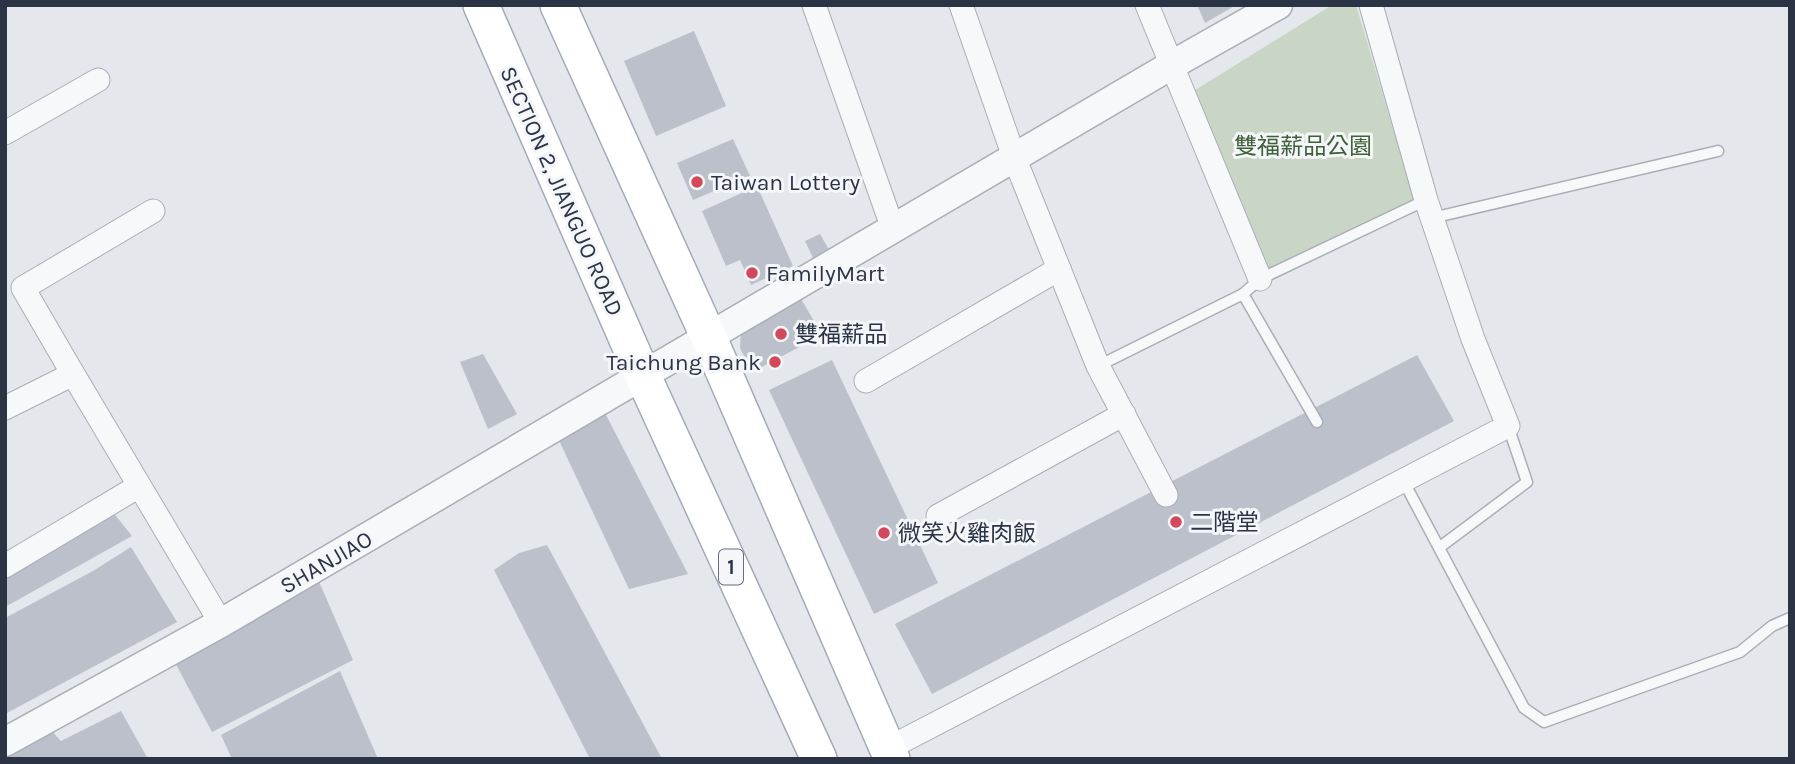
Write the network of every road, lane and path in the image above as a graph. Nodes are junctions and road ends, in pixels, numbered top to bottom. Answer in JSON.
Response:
{"nodes":[{"id":1,"x":481,"y":5,"type":"edge"},
{"id":2,"x":558,"y":5,"type":"edge"},
{"id":3,"x":814,"y":5,"type":"edge"},
{"id":4,"x":961,"y":5,"type":"edge"},
{"id":5,"x":1147,"y":5,"type":"edge"},
{"id":6,"x":1278,"y":5,"type":"edge"},
{"id":7,"x":1371,"y":5,"type":"edge"},
{"id":8,"x":1170,"y":65,"type":"junction"},
{"id":9,"x":98,"y":80,"type":"dead end"},
{"id":10,"x":5,"y":132,"type":"edge"},
{"id":11,"x":1718,"y":151,"type":"dead end"},
{"id":12,"x":1014,"y":157,"type":"junction"},
{"id":13,"x":1429,"y":209,"type":"junction"},
{"id":14,"x":153,"y":211,"type":"dead end"},
{"id":15,"x":893,"y":229,"type":"junction"},
{"id":16,"x":1059,"y":269,"type":"junction"},
{"id":17,"x":1251,"y":286,"type":"junction"},
{"id":18,"x":709,"y":338,"type":"junction"},
{"id":19,"x":1098,"y":366,"type":"junction"},
{"id":20,"x":73,"y":374,"type":"junction"},
{"id":21,"x":643,"y":376,"type":"junction"},
{"id":22,"x":866,"y":381,"type":"dead end"},
{"id":23,"x":5,"y":408,"type":"edge"},
{"id":24,"x":1124,"y":414,"type":"junction"},
{"id":25,"x":1317,"y":422,"type":"dead end"},
{"id":26,"x":1508,"y":426,"type":"junction"},
{"id":27,"x":1404,"y":482,"type":"junction"},
{"id":28,"x":139,"y":486,"type":"junction"},
{"id":29,"x":1166,"y":495,"type":"dead end"},
{"id":30,"x":938,"y":516,"type":"dead end"},
{"id":31,"x":1440,"y":547,"type":"junction"},
{"id":32,"x":5,"y":566,"type":"edge"},
{"id":33,"x":1790,"y":618,"type":"edge"},
{"id":34,"x":221,"y":624,"type":"junction"},
{"id":35,"x":5,"y":742,"type":"edge"},
{"id":36,"x":889,"y":754,"type":"edge"},
{"id":37,"x":819,"y":759,"type":"edge"}],
"edges":[{"from":1,"to":21,"type":"main road","name":"SECTION 2, JIANGUO ROAD","number":"1"},
{"from":2,"to":18,"type":"main road"},
{"from":3,"to":15,"type":"street"},
{"from":4,"to":12,"type":"street"},
{"from":5,"to":8,"type":"street"},
{"from":6,"to":8,"type":"street","name":"SHANJIAO"},
{"from":7,"to":13,"type":"street"},
{"from":8,"to":12,"type":"street","name":"SHANJIAO"},
{"from":8,"to":17,"type":"street"},
{"from":9,"to":10,"type":"street"},
{"from":11,"to":13,"type":"lane"},
{"from":12,"to":15,"type":"street","name":"SHANJIAO"},
{"from":12,"to":16,"type":"street"},
{"from":13,"to":17,"type":"lane"},
{"from":13,"to":26,"type":"street"},
{"from":14,"to":20,"type":"street"},
{"from":15,"to":18,"type":"street","name":"SHANJIAO"},
{"from":16,"to":19,"type":"street"},
{"from":16,"to":22,"type":"street"},
{"from":17,"to":19,"type":"lane"},
{"from":17,"to":25,"type":"lane"},
{"from":18,"to":21,"type":"street","name":"SHANJIAO"},
{"from":18,"to":36,"type":"main road"},
{"from":19,"to":24,"type":"street"},
{"from":20,"to":23,"type":"street"},
{"from":20,"to":28,"type":"street"},
{"from":21,"to":34,"type":"street","name":"SHANJIAO"},
{"from":21,"to":37,"type":"main road","name":"SECTION 2, JIANGUO ROAD","number":"1"},
{"from":24,"to":29,"type":"street"},
{"from":24,"to":30,"type":"street"},
{"from":26,"to":27,"type":"street"},
{"from":26,"to":31,"type":"lane"},
{"from":27,"to":31,"type":"lane"},
{"from":27,"to":36,"type":"street"},
{"from":28,"to":32,"type":"street"},
{"from":28,"to":34,"type":"street"},
{"from":31,"to":33,"type":"lane"},
{"from":34,"to":35,"type":"street","name":"SHANJIAO"}]}
